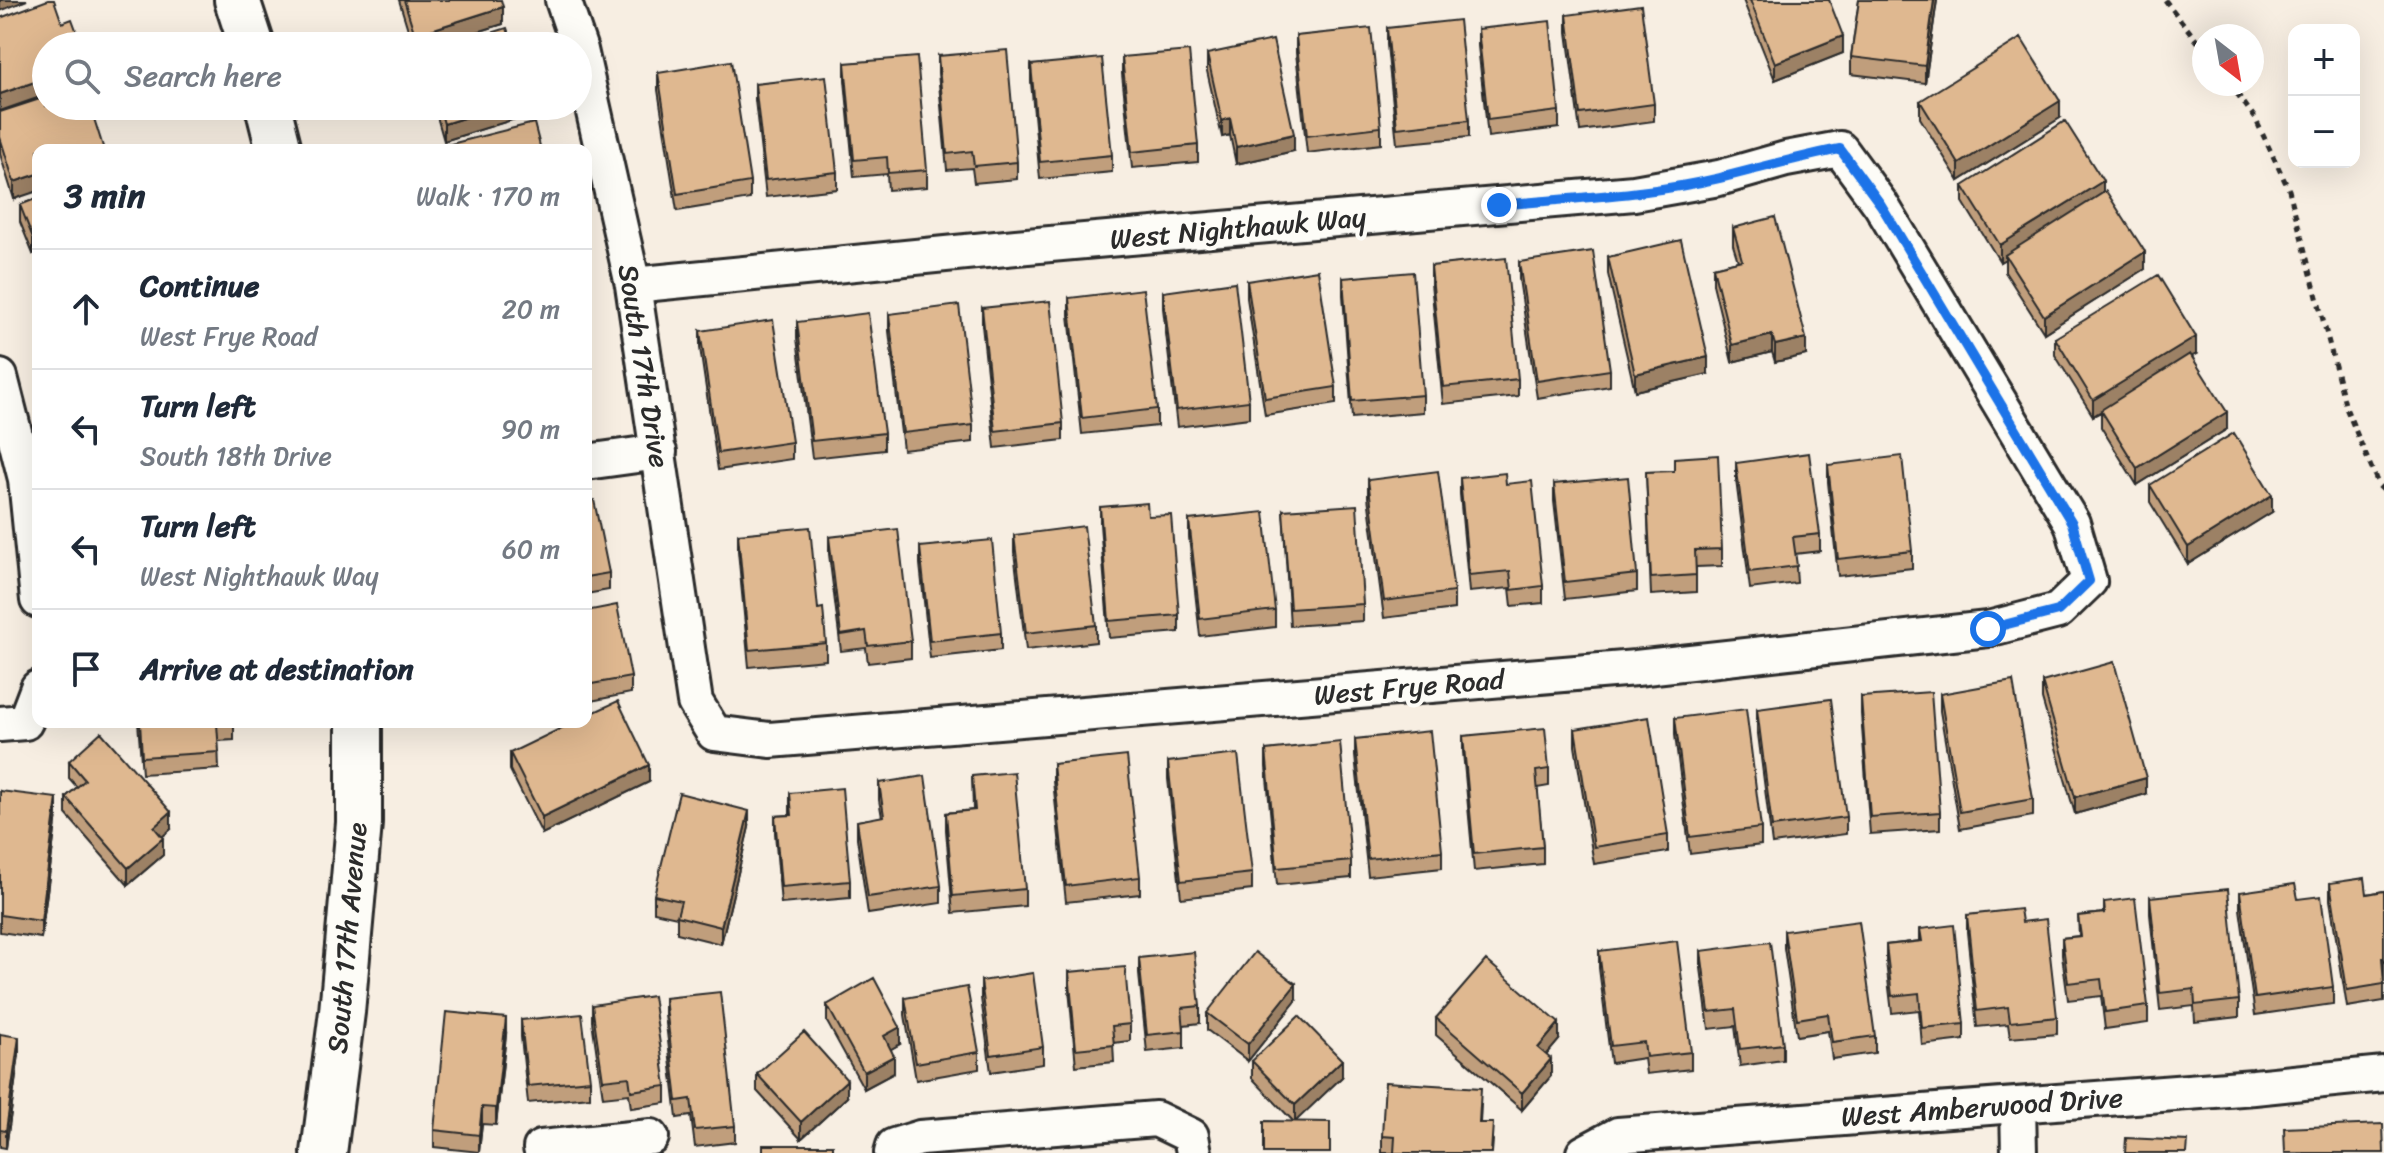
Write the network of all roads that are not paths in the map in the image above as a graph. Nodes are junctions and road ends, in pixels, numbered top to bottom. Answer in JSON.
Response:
{"nodes":[{"id":1,"x":237,"y":0,"type":"edge"},
{"id":2,"x":563,"y":0,"type":"edge"},
{"id":3,"x":247,"y":32,"type":"edge"},
{"id":4,"x":574,"y":32,"type":"edge"},
{"id":5,"x":592,"y":103,"type":"edge"},
{"id":6,"x":272,"y":120,"type":"edge"},
{"id":7,"x":278,"y":144,"type":"edge"},
{"id":8,"x":633,"y":285,"type":"junction"},
{"id":9,"x":0,"y":377,"type":"edge"},
{"id":10,"x":659,"y":452,"type":"junction"},
{"id":11,"x":592,"y":461,"type":"edge"},
{"id":12,"x":32,"y":510,"type":"edge"},
{"id":13,"x":2089,"y":581,"type":"joint"},
{"id":14,"x":32,"y":696,"type":"edge"},
{"id":15,"x":12,"y":723,"type":"edge"},
{"id":16,"x":359,"y":728,"type":"edge"},
{"id":17,"x":714,"y":733,"type":"joint"},
{"id":18,"x":2384,"y":1074,"type":"edge"},
{"id":19,"x":2018,"y":1105,"type":"junction"},
{"id":20,"x":651,"y":1137,"type":"dead end"},
{"id":21,"x":1192,"y":1144,"type":"edge"},
{"id":22,"x":541,"y":1148,"type":"dead end"},
{"id":23,"x":596,"y":1148,"type":"edge"},
{"id":24,"x":324,"y":1153,"type":"edge"},
{"id":25,"x":892,"y":1153,"type":"edge"},
{"id":26,"x":1584,"y":1153,"type":"edge"},
{"id":27,"x":2019,"y":1153,"type":"edge"}],
"edges":[{"from":1,"to":3,"type":"main road"},
{"from":2,"to":4,"type":"street","name":"South 17th Drive"},
{"from":5,"to":8,"type":"street","name":"South 17th Drive"},
{"from":6,"to":7,"type":"main road"},
{"from":8,"to":10,"type":"street","name":"South 17th Drive"},
{"from":8,"to":13,"type":"street","name":"West Nighthawk Way"},
{"from":9,"to":12,"type":"street"},
{"from":10,"to":11,"type":"street"},
{"from":10,"to":17,"type":"street","name":"South 17th Drive"},
{"from":13,"to":17,"type":"street","name":"West Frye Road"},
{"from":14,"to":15,"type":"street"},
{"from":16,"to":24,"type":"main road","name":"South 17th Avenue"},
{"from":18,"to":19,"type":"street","name":"West Amberwood Drive"},
{"from":19,"to":26,"type":"street","name":"West Amberwood Drive"},
{"from":19,"to":27,"type":"street"},
{"from":20,"to":23,"type":"street"},
{"from":21,"to":25,"type":"street"},
{"from":22,"to":23,"type":"street"}]}
